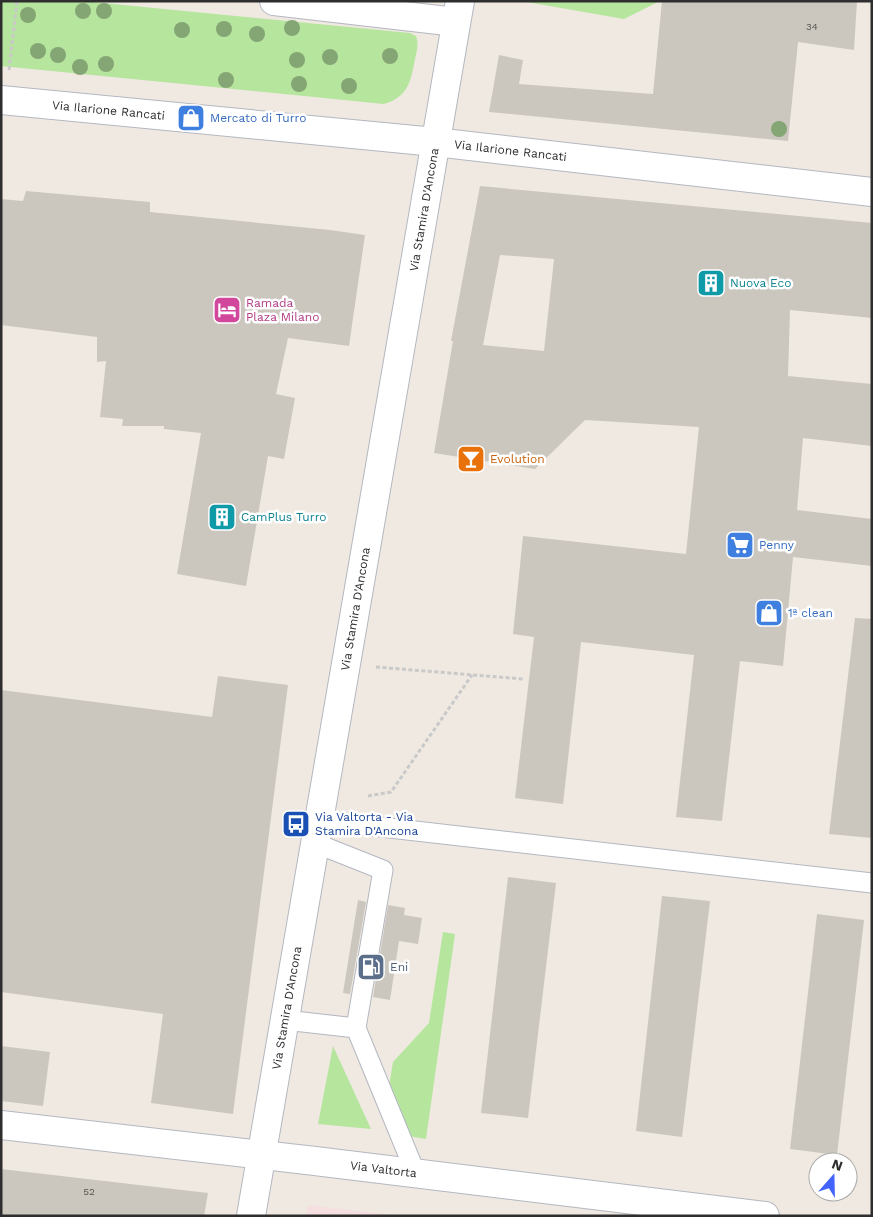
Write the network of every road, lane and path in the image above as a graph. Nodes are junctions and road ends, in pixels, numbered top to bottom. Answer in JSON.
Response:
{"nodes":[{"id":1,"x":17,"y":1,"type":"edge"},
{"id":2,"x":274,"y":1,"type":"edge"},
{"id":3,"x":458,"y":12,"type":"edge"},
{"id":4,"x":3,"y":101,"type":"edge"},
{"id":5,"x":435,"y":142,"type":"junction"},
{"id":6,"x":872,"y":192,"type":"edge"},
{"id":7,"x":346,"y":664,"type":"junction"},
{"id":8,"x":472,"y":675,"type":"junction"},
{"id":9,"x":523,"y":679,"type":"dead end"},
{"id":10,"x":368,"y":796,"type":"dead end"},
{"id":11,"x":317,"y":831,"type":"junction"},
{"id":12,"x":872,"y":883,"type":"edge"},
{"id":13,"x":285,"y":1020,"type":"junction"},
{"id":14,"x":356,"y":1028,"type":"junction"},
{"id":15,"x":1,"y":1125,"type":"edge"},
{"id":16,"x":262,"y":1155,"type":"junction"},
{"id":17,"x":416,"y":1174,"type":"junction"},
{"id":18,"x":251,"y":1216,"type":"edge"},
{"id":19,"x":766,"y":1216,"type":"edge"}],
"edges":[{"from":1,"to":4,"type":"path"},
{"from":2,"to":3,"type":"street"},
{"from":3,"to":5,"type":"street","name":"Via Stamira D'Ancona"},
{"from":4,"to":5,"type":"street","name":"Via Ilarione Rancati"},
{"from":5,"to":6,"type":"street","name":"Via Ilarione Rancati"},
{"from":5,"to":7,"type":"street","name":"Via Stamira D'Ancona"},
{"from":7,"to":8,"type":"path"},
{"from":7,"to":11,"type":"street","name":"Via Stamira D'Ancona"},
{"from":8,"to":9,"type":"path"},
{"from":8,"to":10,"type":"path"},
{"from":11,"to":12,"type":"lane"},
{"from":11,"to":13,"type":"street","name":"Via Stamira D'Ancona"},
{"from":11,"to":14,"type":"lane"},
{"from":13,"to":14,"type":"lane"},
{"from":13,"to":16,"type":"street","name":"Via Stamira D'Ancona"},
{"from":14,"to":17,"type":"lane"},
{"from":15,"to":16,"type":"street","name":"Via Valtorta"},
{"from":16,"to":17,"type":"street","name":"Via Valtorta"},
{"from":16,"to":18,"type":"street","name":"Via Stamira D'Ancona"},
{"from":17,"to":19,"type":"street","name":"Via Valtorta"}]}
